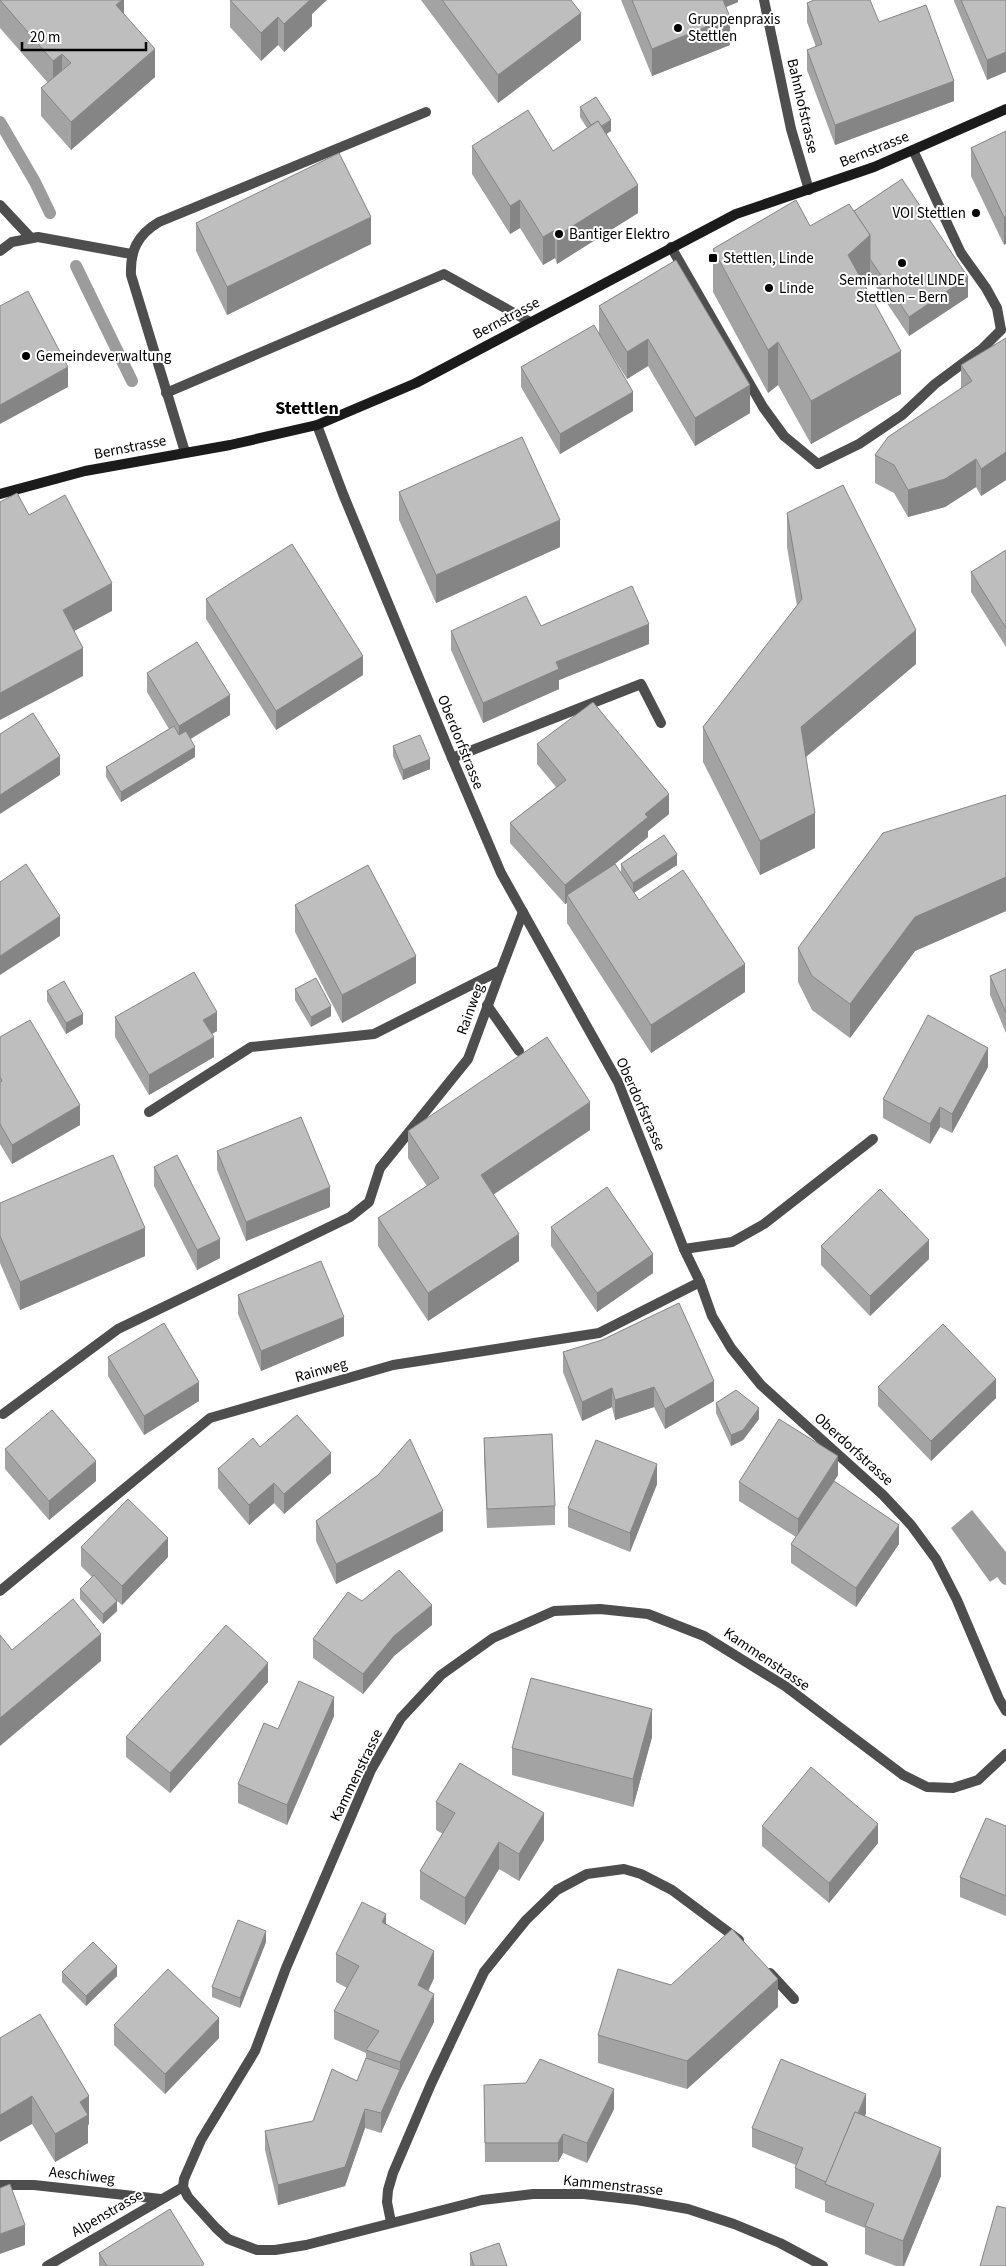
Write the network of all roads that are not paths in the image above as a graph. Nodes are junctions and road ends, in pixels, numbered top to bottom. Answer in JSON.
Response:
{"nodes":[{"id":1,"x":764,"y":0,"type":"edge"},
{"id":2,"x":1006,"y":109,"type":"edge"},
{"id":3,"x":426,"y":112,"type":"dead end"},
{"id":4,"x":913,"y":150,"type":"junction"},
{"id":5,"x":809,"y":190,"type":"junction"},
{"id":6,"x":0,"y":205,"type":"edge"},
{"id":7,"x":30,"y":237,"type":"junction"},
{"id":8,"x":671,"y":248,"type":"junction"},
{"id":9,"x":0,"y":251,"type":"edge"},
{"id":10,"x":131,"y":254,"type":"junction"},
{"id":11,"x":530,"y":322,"type":"junction"},
{"id":12,"x":1003,"y":331,"type":"edge"},
{"id":13,"x":166,"y":393,"type":"junction"},
{"id":14,"x":317,"y":425,"type":"junction"},
{"id":15,"x":185,"y":452,"type":"junction"},
{"id":16,"x":0,"y":494,"type":"edge"},
{"id":17,"x":661,"y":723,"type":"dead end"},
{"id":18,"x":452,"y":758,"type":"junction"},
{"id":19,"x":523,"y":912,"type":"junction"},
{"id":20,"x":501,"y":970,"type":"junction"},
{"id":21,"x":486,"y":1005,"type":"junction"},
{"id":22,"x":519,"y":1051,"type":"dead end"},
{"id":23,"x":149,"y":1112,"type":"dead end"},
{"id":24,"x":873,"y":1139,"type":"dead end"},
{"id":25,"x":684,"y":1249,"type":"junction"},
{"id":26,"x":700,"y":1282,"type":"junction"},
{"id":27,"x":3,"y":1414,"type":"dead end"},
{"id":28,"x":0,"y":1591,"type":"edge"},
{"id":29,"x":1006,"y":1711,"type":"edge"},
{"id":30,"x":1006,"y":1754,"type":"edge"},
{"id":31,"x":749,"y":1950,"type":"edge"},
{"id":32,"x":762,"y":1964,"type":"edge"},
{"id":33,"x":794,"y":1999,"type":"dead end"},
{"id":34,"x":0,"y":2185,"type":"edge"},
{"id":35,"x":183,"y":2187,"type":"junction"},
{"id":36,"x":161,"y":2199,"type":"junction"},
{"id":37,"x":391,"y":2222,"type":"junction"},
{"id":38,"x":46,"y":2266,"type":"edge"},
{"id":39,"x":823,"y":2266,"type":"edge"}],
"edges":[{"from":1,"to":5,"type":"street","name":"Bahnhofstrasse"},
{"from":2,"to":4,"type":"main road","name":"Bernstrasse"},
{"from":3,"to":10,"type":"street"},
{"from":4,"to":5,"type":"main road","name":"Bernstrasse"},
{"from":4,"to":12,"type":"street"},
{"from":5,"to":8,"type":"main road","name":"Bernstrasse"},
{"from":6,"to":7,"type":"street"},
{"from":7,"to":9,"type":"street"},
{"from":7,"to":10,"type":"street"},
{"from":8,"to":11,"type":"main road","name":"Bernstrasse"},
{"from":8,"to":12,"type":"street"},
{"from":10,"to":13,"type":"street"},
{"from":11,"to":13,"type":"street"},
{"from":11,"to":14,"type":"main road","name":"Bernstrasse"},
{"from":13,"to":15,"type":"street"},
{"from":14,"to":15,"type":"main road","name":"Bernstrasse"},
{"from":14,"to":18,"type":"street","name":"Oberdorfstrasse"},
{"from":15,"to":16,"type":"main road","name":"Bernstrasse"},
{"from":17,"to":18,"type":"street"},
{"from":18,"to":19,"type":"street","name":"Oberdorfstrasse"},
{"from":19,"to":20,"type":"street","name":"Rainweg"},
{"from":19,"to":25,"type":"street","name":"Oberdorfstrasse"},
{"from":20,"to":21,"type":"street","name":"Rainweg"},
{"from":20,"to":23,"type":"street","name":"Rainweg"},
{"from":21,"to":22,"type":"street"},
{"from":21,"to":27,"type":"street","name":"Rainweg"},
{"from":24,"to":25,"type":"street"},
{"from":25,"to":26,"type":"street","name":"Oberdorfstrasse"},
{"from":26,"to":28,"type":"street","name":"Rainweg"},
{"from":26,"to":29,"type":"street","name":"Oberdorfstrasse"},
{"from":30,"to":35,"type":"street","name":"Kammenstrasse"},
{"from":31,"to":37,"type":"street"},
{"from":32,"to":33,"type":"street"},
{"from":34,"to":36,"type":"street","name":"Aeschiweg"},
{"from":35,"to":36,"type":"street","name":"Alpenstrasse"},
{"from":35,"to":37,"type":"street","name":"Kammenstrasse"},
{"from":36,"to":38,"type":"street","name":"Alpenstrasse"},
{"from":37,"to":39,"type":"street","name":"Kammenstrasse"}]}
